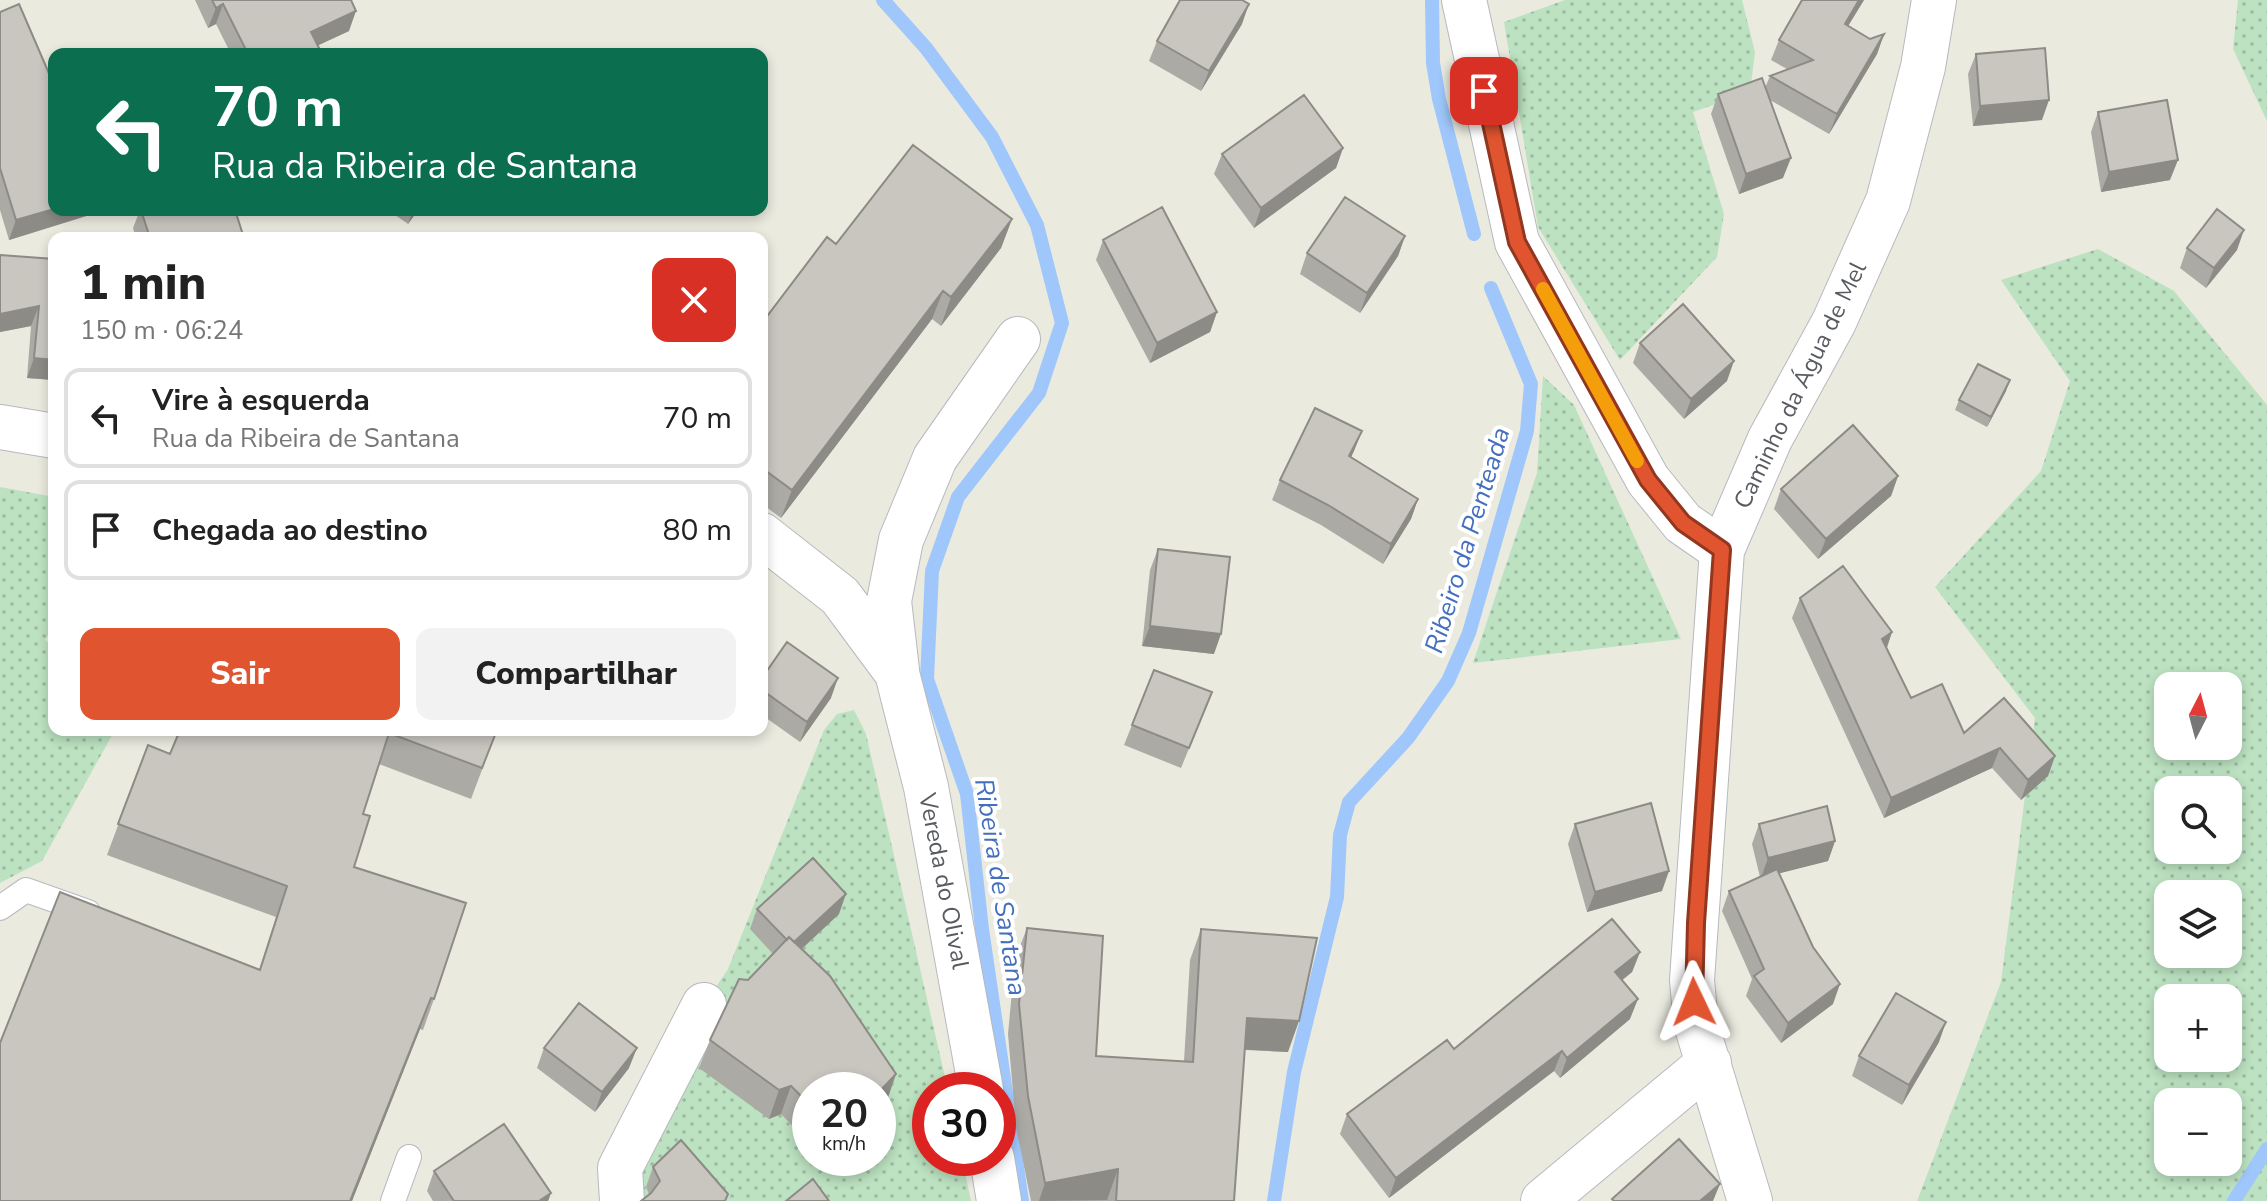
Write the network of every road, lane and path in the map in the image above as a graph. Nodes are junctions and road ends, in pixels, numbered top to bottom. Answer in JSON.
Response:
{"nodes":[{"id":1,"x":1464,"y":0,"type":"edge"},
{"id":2,"x":1934,"y":0,"type":"edge"},
{"id":3,"x":1018,"y":339,"type":"dead end"},
{"id":4,"x":0,"y":427,"type":"edge"},
{"id":5,"x":48,"y":435,"type":"edge"},
{"id":6,"x":768,"y":540,"type":"edge"},
{"id":7,"x":1722,"y":550,"type":"junction"},
{"id":8,"x":897,"y":673,"type":"junction"},
{"id":9,"x":0,"y":908,"type":"edge"},
{"id":10,"x":109,"y":919,"type":"edge"},
{"id":11,"x":704,"y":1005,"type":"dead end"},
{"id":12,"x":1709,"y":1063,"type":"junction"},
{"id":13,"x":978,"y":1072,"type":"edge"},
{"id":14,"x":409,"y":1157,"type":"dead end"},
{"id":15,"x":995,"y":1176,"type":"edge"},
{"id":16,"x":393,"y":1201,"type":"edge"},
{"id":17,"x":622,"y":1201,"type":"edge"},
{"id":18,"x":999,"y":1201,"type":"edge"},
{"id":19,"x":1543,"y":1201,"type":"edge"},
{"id":20,"x":1750,"y":1201,"type":"edge"}],
"edges":[{"from":1,"to":7,"type":"street"},
{"from":2,"to":7,"type":"street","name":"Caminho da Água de Mel"},
{"from":3,"to":8,"type":"street","name":"Vereda do Olival"},
{"from":4,"to":5,"type":"street"},
{"from":6,"to":8,"type":"street","name":"Vereda do Olival"},
{"from":7,"to":12,"type":"street","name":"Caminho da Água de Mel"},
{"from":8,"to":13,"type":"street","name":"Vereda do Olival"},
{"from":9,"to":10,"type":"lane"},
{"from":11,"to":17,"type":"street"},
{"from":12,"to":19,"type":"street"},
{"from":12,"to":20,"type":"street","name":"Caminho da Água de Mel"},
{"from":14,"to":16,"type":"lane"},
{"from":15,"to":18,"type":"street"}]}
